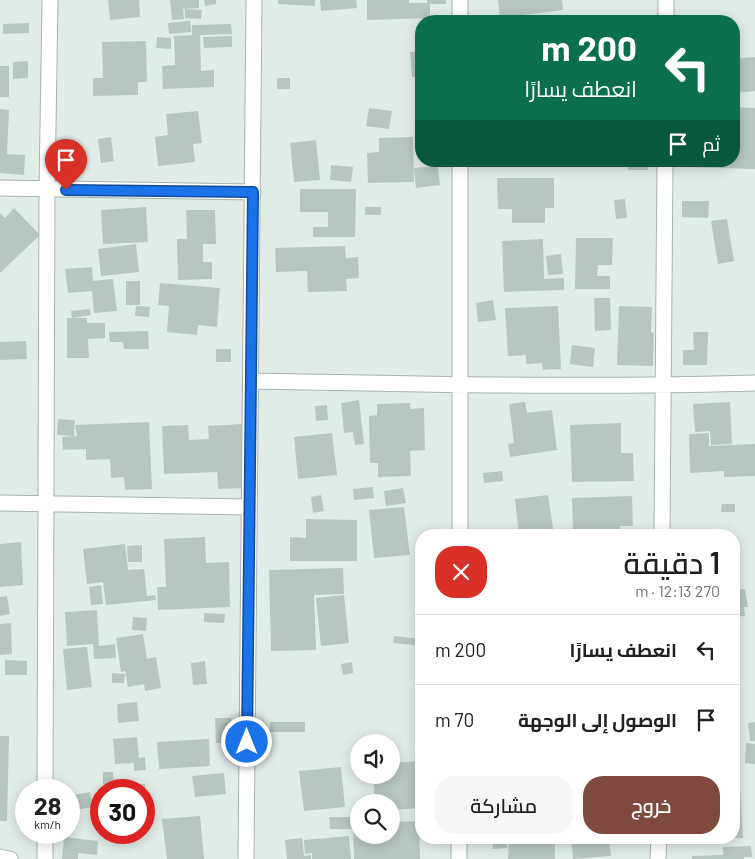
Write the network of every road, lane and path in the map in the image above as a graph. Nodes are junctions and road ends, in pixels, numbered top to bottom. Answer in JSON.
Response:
{"nodes":[{"id":1,"x":50,"y":0,"type":"edge"},
{"id":2,"x":254,"y":0,"type":"edge"},
{"id":3,"x":460,"y":0,"type":"edge"},
{"id":4,"x":666,"y":0,"type":"edge"},
{"id":5,"x":460,"y":15,"type":"edge"},
{"id":6,"x":666,"y":15,"type":"edge"},
{"id":7,"x":460,"y":167,"type":"edge"},
{"id":8,"x":665,"y":167,"type":"edge"},
{"id":9,"x":0,"y":188,"type":"edge"},
{"id":10,"x":47,"y":190,"type":"junction"},
{"id":11,"x":253,"y":192,"type":"junction"},
{"id":12,"x":251,"y":381,"type":"junction"},
{"id":13,"x":755,"y":383,"type":"edge"},
{"id":14,"x":460,"y":385,"type":"junction"},
{"id":15,"x":663,"y":386,"type":"junction"},
{"id":16,"x":0,"y":503,"type":"edge"},
{"id":17,"x":47,"y":503,"type":"junction"},
{"id":18,"x":249,"y":508,"type":"junction"},
{"id":19,"x":460,"y":529,"type":"edge"},
{"id":20,"x":662,"y":529,"type":"edge"},
{"id":21,"x":46,"y":779,"type":"edge"},
{"id":22,"x":45,"y":844,"type":"edge"},
{"id":23,"x":459,"y":844,"type":"edge"},
{"id":24,"x":659,"y":844,"type":"edge"},
{"id":25,"x":0,"y":857,"type":"edge"},
{"id":26,"x":10,"y":859,"type":"edge"},
{"id":27,"x":45,"y":859,"type":"edge"},
{"id":28,"x":246,"y":859,"type":"edge"},
{"id":29,"x":459,"y":859,"type":"edge"},
{"id":30,"x":658,"y":859,"type":"edge"}],
"edges":[{"from":1,"to":10,"type":"street"},
{"from":2,"to":11,"type":"street"},
{"from":3,"to":5,"type":"street"},
{"from":4,"to":6,"type":"street"},
{"from":7,"to":14,"type":"street"},
{"from":8,"to":15,"type":"street"},
{"from":9,"to":10,"type":"street"},
{"from":10,"to":11,"type":"street"},
{"from":10,"to":17,"type":"street"},
{"from":11,"to":12,"type":"street"},
{"from":12,"to":14,"type":"street"},
{"from":12,"to":18,"type":"street"},
{"from":13,"to":15,"type":"street"},
{"from":14,"to":15,"type":"street"},
{"from":14,"to":19,"type":"street"},
{"from":15,"to":20,"type":"street"},
{"from":16,"to":17,"type":"street"},
{"from":17,"to":18,"type":"street"},
{"from":17,"to":21,"type":"street"},
{"from":18,"to":28,"type":"street"},
{"from":22,"to":27,"type":"street"},
{"from":23,"to":29,"type":"street"},
{"from":24,"to":30,"type":"street"},
{"from":25,"to":26,"type":"street"}]}
